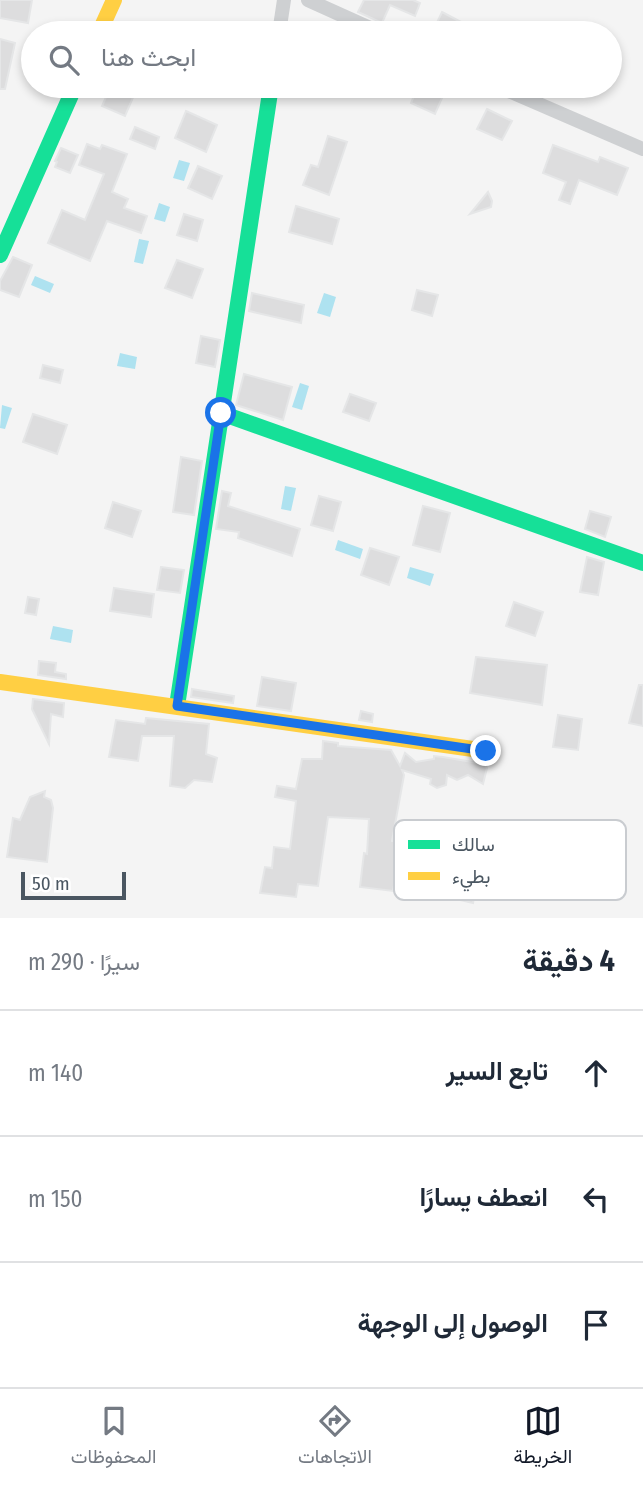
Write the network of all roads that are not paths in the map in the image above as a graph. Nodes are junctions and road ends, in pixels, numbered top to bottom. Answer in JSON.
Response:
{"nodes":[{"id":1,"x":114,"y":0,"type":"edge"},
{"id":2,"x":284,"y":0,"type":"edge"},
{"id":3,"x":308,"y":0,"type":"edge"},
{"id":4,"x":104,"y":21,"type":"edge"},
{"id":5,"x":281,"y":21,"type":"edge"},
{"id":6,"x":354,"y":21,"type":"edge"},
{"id":7,"x":70,"y":98,"type":"edge"},
{"id":8,"x":269,"y":98,"type":"edge"},
{"id":9,"x":525,"y":98,"type":"edge"},
{"id":10,"x":643,"y":149,"type":"edge"},
{"id":11,"x":0,"y":255,"type":"edge"},
{"id":12,"x":221,"y":413,"type":"junction"},
{"id":13,"x":643,"y":563,"type":"edge"},
{"id":14,"x":0,"y":682,"type":"edge"},
{"id":15,"x":177,"y":706,"type":"junction"},
{"id":16,"x":486,"y":751,"type":"dead end"}],
"edges":[{"from":1,"to":4,"type":"street"},
{"from":2,"to":5,"type":"street"},
{"from":3,"to":6,"type":"street"},
{"from":7,"to":11,"type":"street"},
{"from":8,"to":12,"type":"street"},
{"from":9,"to":10,"type":"street"},
{"from":12,"to":13,"type":"street"},
{"from":12,"to":15,"type":"street"},
{"from":14,"to":15,"type":"street"},
{"from":15,"to":16,"type":"street"}]}
